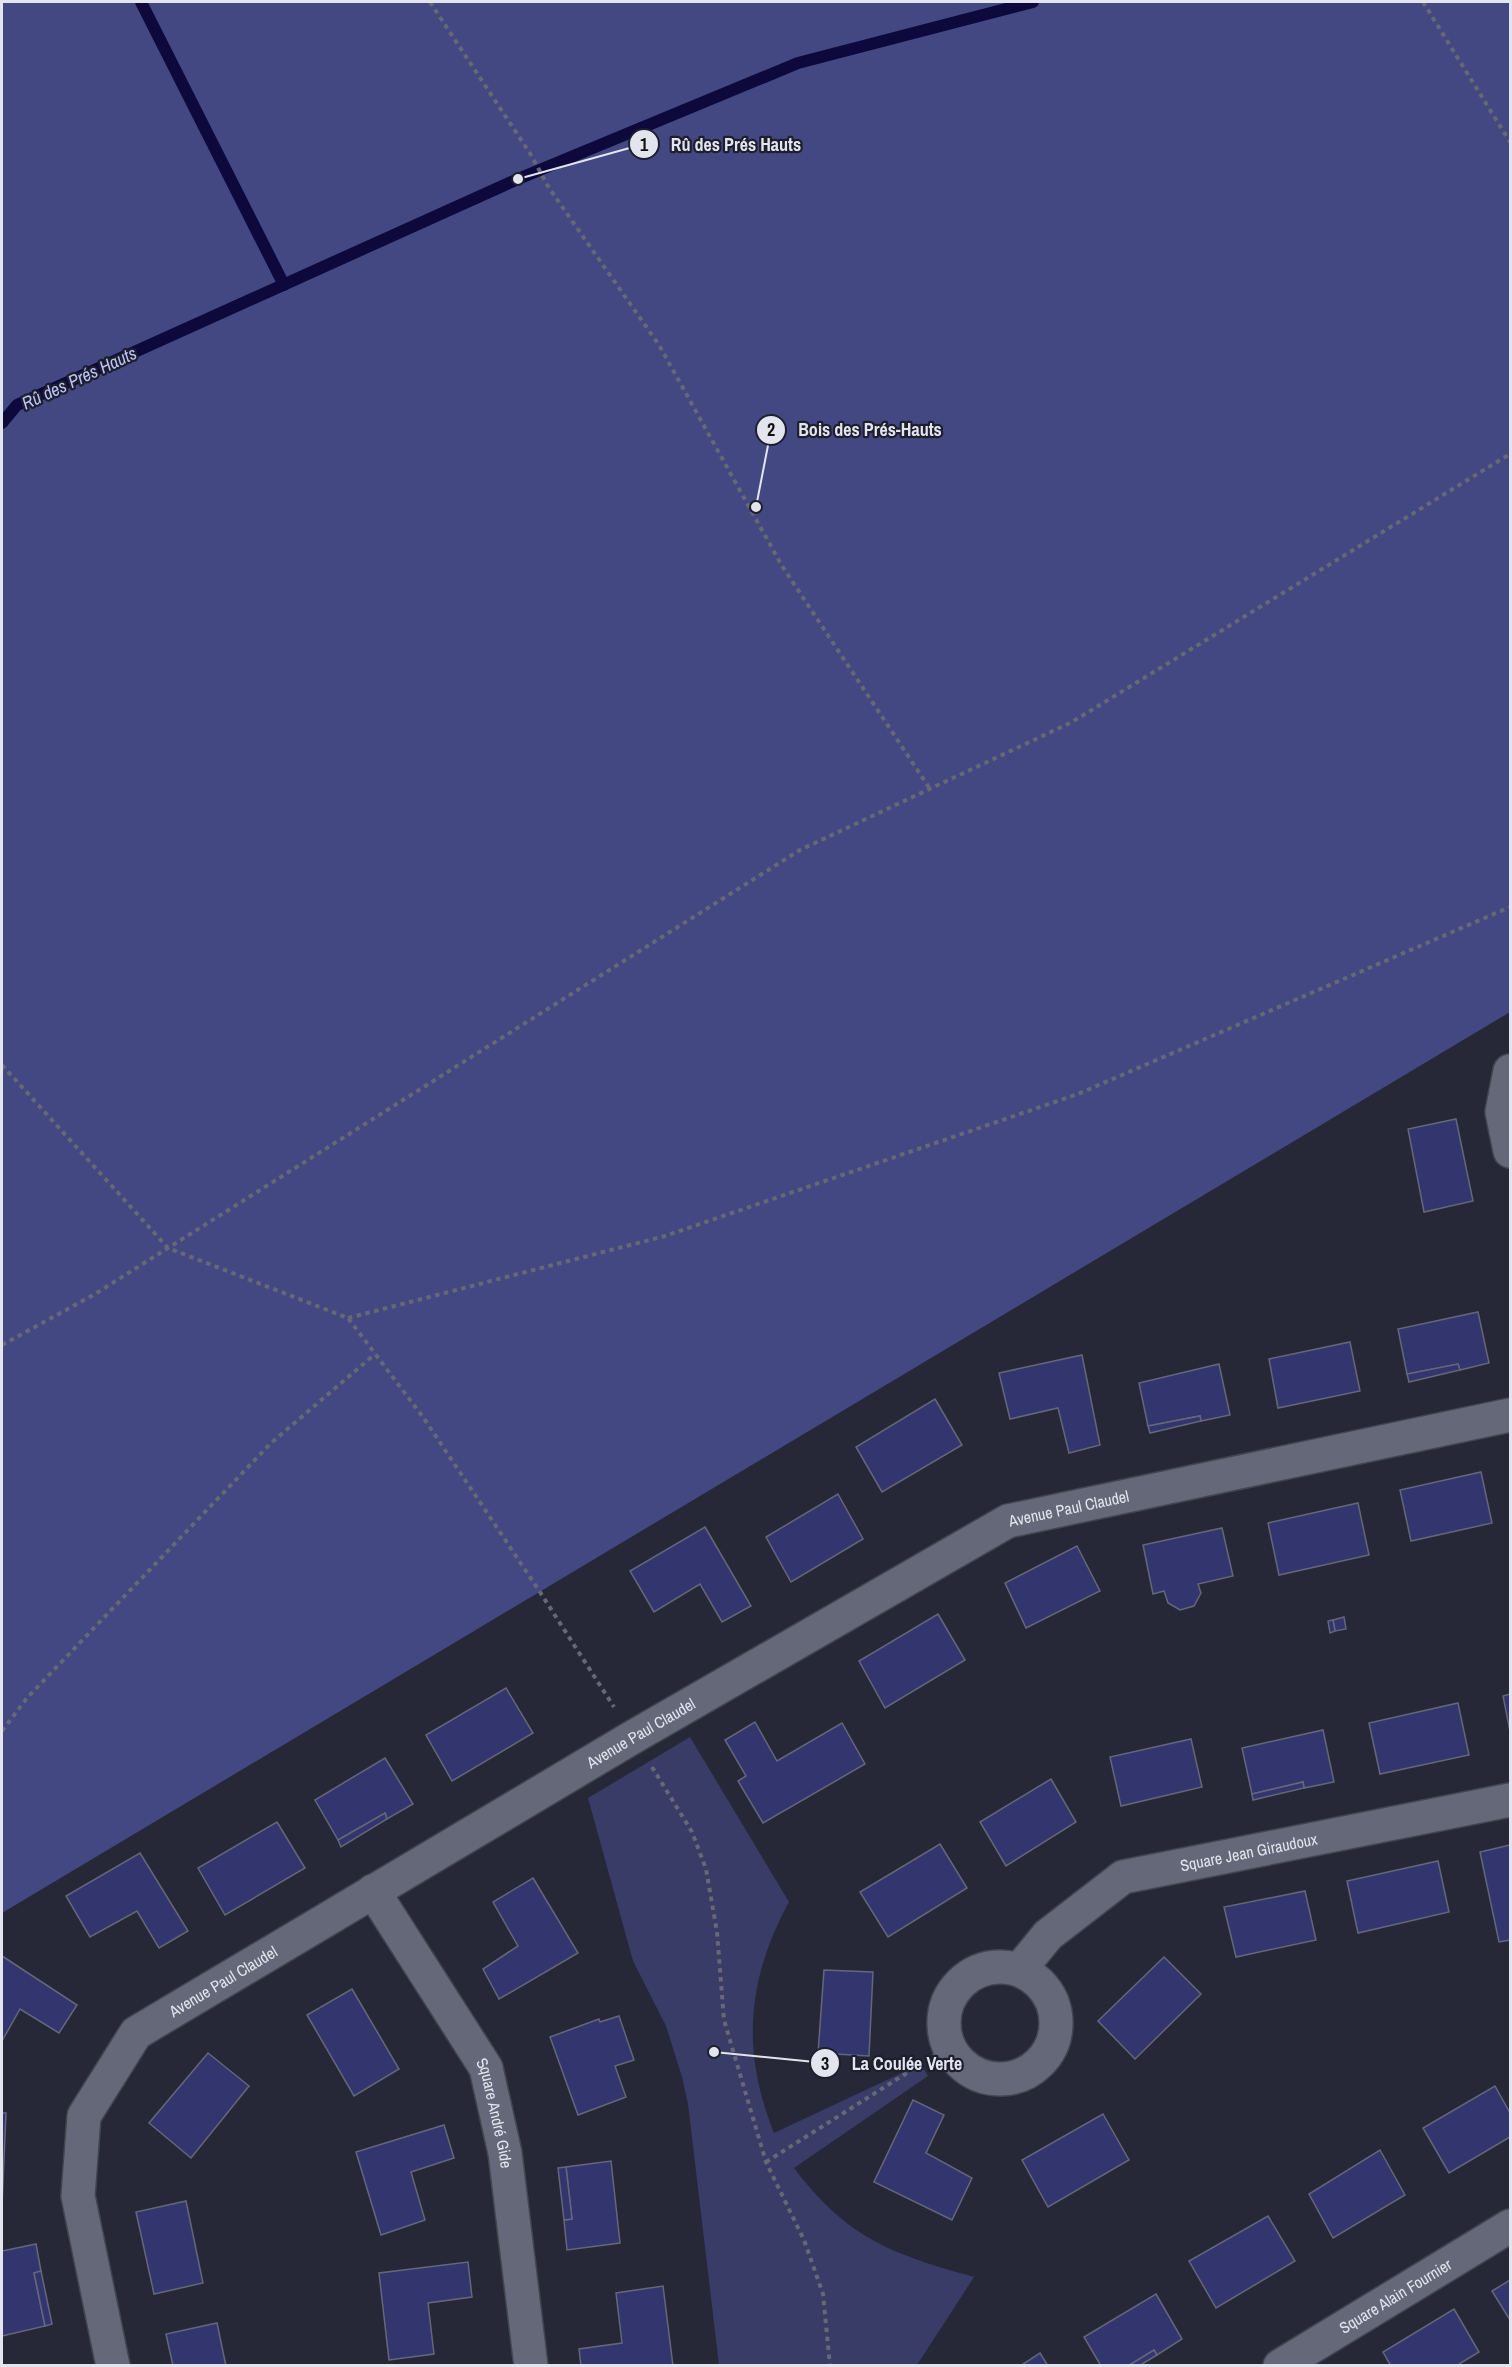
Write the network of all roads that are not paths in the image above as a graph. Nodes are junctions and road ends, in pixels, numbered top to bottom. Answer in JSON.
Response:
{"nodes":[{"id":1,"x":1510,"y":1071,"type":"edge"},
{"id":2,"x":1510,"y":1151,"type":"edge"},
{"id":3,"x":1510,"y":1415,"type":"edge"},
{"id":4,"x":1510,"y":1800,"type":"edge"},
{"id":5,"x":373,"y":1891,"type":"junction"},
{"id":6,"x":1020,"y":1969,"type":"junction"},
{"id":7,"x":1510,"y":2226,"type":"edge"},
{"id":8,"x":113,"y":2366,"type":"edge"},
{"id":9,"x":531,"y":2366,"type":"edge"},
{"id":10,"x":1280,"y":2366,"type":"edge"}],
"edges":[{"from":1,"to":2,"type":"street"},
{"from":3,"to":5,"type":"street","name":"Avenue Paul Claudel"},
{"from":4,"to":6,"type":"street","name":"Square Jean Giraudoux"},
{"from":5,"to":8,"type":"street","name":"Avenue Paul Claudel"},
{"from":5,"to":9,"type":"street","name":"Square André Gide"},
{"from":6,"to":6,"type":"street"},
{"from":7,"to":10,"type":"street","name":"Square Alain Fournier"}]}
